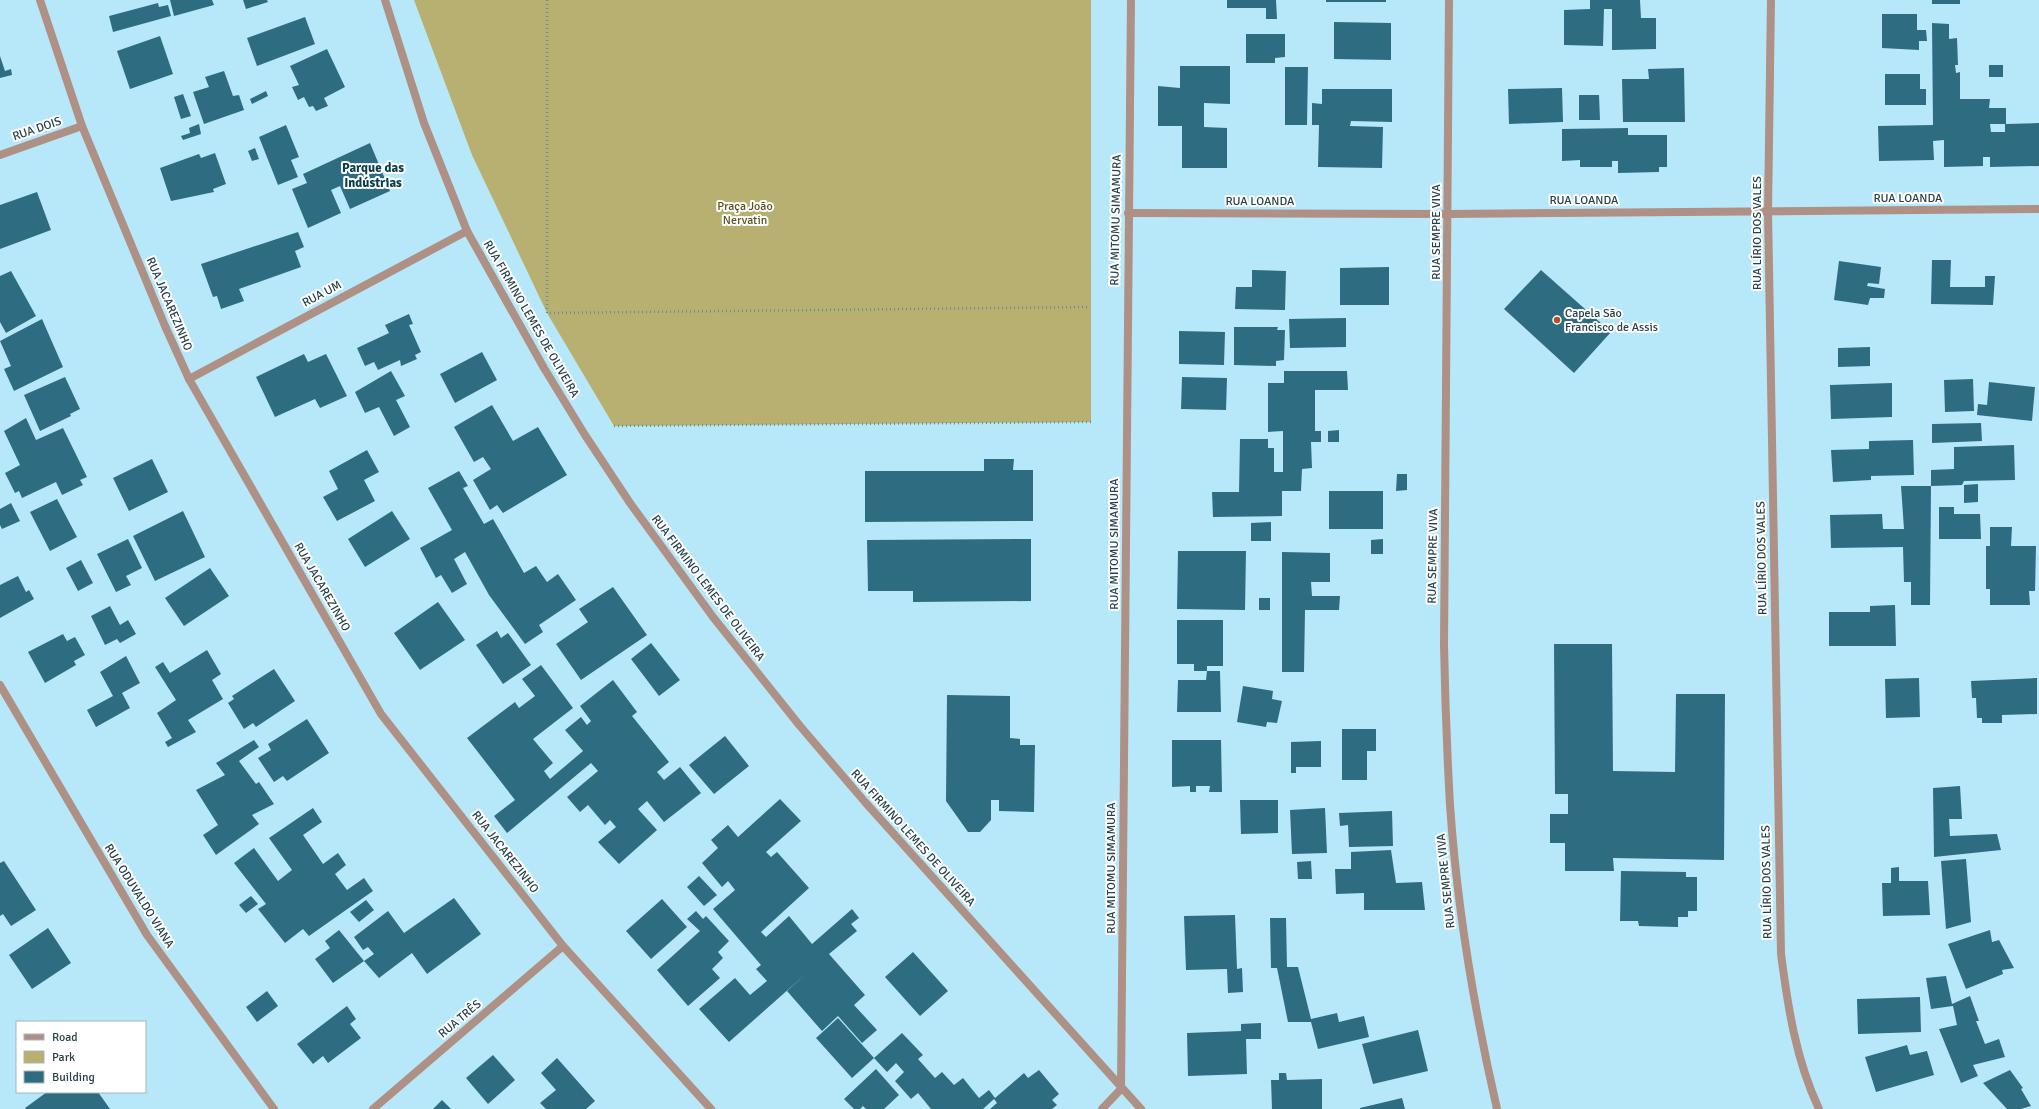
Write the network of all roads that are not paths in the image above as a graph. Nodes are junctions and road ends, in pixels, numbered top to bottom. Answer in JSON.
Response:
{"nodes":[{"id":1,"x":40,"y":0,"type":"edge"},
{"id":2,"x":385,"y":0,"type":"edge"},
{"id":3,"x":1131,"y":0,"type":"edge"},
{"id":4,"x":1449,"y":0,"type":"edge"},
{"id":5,"x":1771,"y":0,"type":"edge"},
{"id":6,"x":82,"y":126,"type":"junction"},
{"id":7,"x":0,"y":155,"type":"edge"},
{"id":8,"x":2039,"y":209,"type":"edge"},
{"id":9,"x":1768,"y":211,"type":"junction"},
{"id":10,"x":1128,"y":213,"type":"junction"},
{"id":11,"x":1448,"y":214,"type":"junction"},
{"id":12,"x":467,"y":231,"type":"junction"},
{"id":13,"x":189,"y":379,"type":"junction"},
{"id":14,"x":0,"y":685,"type":"edge"},
{"id":15,"x":564,"y":946,"type":"junction"},
{"id":16,"x":1121,"y":1089,"type":"junction"},
{"id":17,"x":274,"y":1109,"type":"edge"},
{"id":18,"x":373,"y":1109,"type":"edge"},
{"id":19,"x":711,"y":1109,"type":"edge"},
{"id":20,"x":1102,"y":1109,"type":"edge"},
{"id":21,"x":1140,"y":1109,"type":"edge"},
{"id":22,"x":1497,"y":1109,"type":"edge"},
{"id":23,"x":1819,"y":1109,"type":"edge"}],
"edges":[{"from":1,"to":6,"type":"street","name":"RUA JACAREZINHO"},
{"from":2,"to":12,"type":"street","name":"RUA FIRMINO LEMES DE OLIVEIRA"},
{"from":3,"to":10,"type":"street","name":"RUA MITOMU SIMAMURA"},
{"from":4,"to":11,"type":"street","name":"RUA SEMPRE VIVA"},
{"from":5,"to":9,"type":"street","name":"RUA LÍRIO DOS VALES"},
{"from":6,"to":7,"type":"street","name":"RUA DOIS"},
{"from":6,"to":13,"type":"street","name":"RUA JACAREZINHO"},
{"from":8,"to":9,"type":"street","name":"RUA LOANDA"},
{"from":9,"to":11,"type":"street","name":"RUA LOANDA"},
{"from":9,"to":23,"type":"street","name":"RUA LÍRIO DOS VALES"},
{"from":10,"to":11,"type":"street","name":"RUA LOANDA"},
{"from":10,"to":16,"type":"street","name":"RUA MITOMU SIMAMURA"},
{"from":11,"to":22,"type":"street","name":"RUA SEMPRE VIVA"},
{"from":12,"to":13,"type":"street","name":"RUA UM"},
{"from":12,"to":16,"type":"street","name":"RUA FIRMINO LEMES DE OLIVEIRA"},
{"from":13,"to":15,"type":"street","name":"RUA JACAREZINHO"},
{"from":14,"to":17,"type":"street","name":"RUA ODUVALDO VIANA"},
{"from":15,"to":18,"type":"street","name":"RUA TRÊS"},
{"from":15,"to":19,"type":"street","name":"RUA JACAREZINHO"},
{"from":16,"to":20,"type":"street"},
{"from":16,"to":21,"type":"street","name":"RUA FIRMINO LEMES DE OLIVEIRA"}]}
